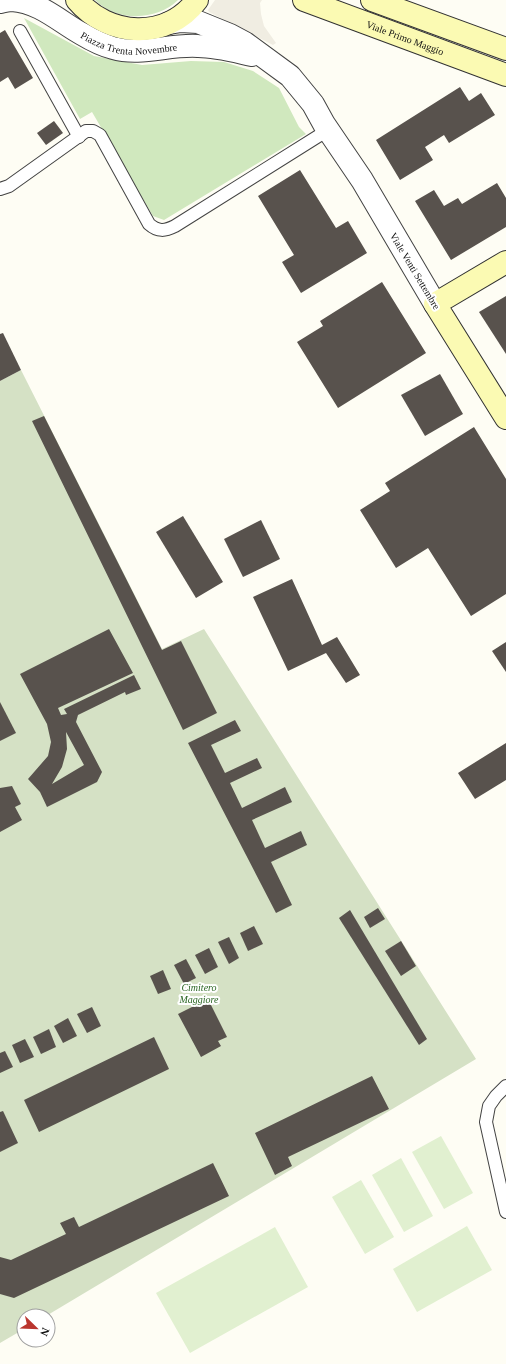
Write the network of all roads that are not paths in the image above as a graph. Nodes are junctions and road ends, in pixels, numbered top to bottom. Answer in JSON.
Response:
{"nodes":[{"id":1,"x":77,"y":0,"type":"edge"},
{"id":2,"x":197,"y":0,"type":"edge"},
{"id":3,"x":304,"y":0,"type":"edge"},
{"id":4,"x":372,"y":0,"type":"edge"},
{"id":5,"x":0,"y":2,"type":"edge"},
{"id":6,"x":169,"y":23,"type":"junction"},
{"id":7,"x":20,"y":31,"type":"dead end"},
{"id":8,"x":506,"y":49,"type":"edge"},
{"id":9,"x":266,"y":59,"type":"junction"},
{"id":10,"x":506,"y":75,"type":"edge"},
{"id":11,"x":326,"y":127,"type":"junction"},
{"id":12,"x":79,"y":137,"type":"junction"},
{"id":13,"x":0,"y":189,"type":"edge"},
{"id":14,"x":506,"y":262,"type":"edge"},
{"id":15,"x":435,"y":304,"type":"junction"},
{"id":16,"x":506,"y":418,"type":"edge"},
{"id":17,"x":506,"y":1086,"type":"edge"},
{"id":18,"x":506,"y":1212,"type":"edge"}],
"edges":[{"from":1,"to":6,"type":"main road","name":"Piazza Trenta Novembre"},
{"from":2,"to":6,"type":"main road","name":"Piazza Trenta Novembre"},
{"from":3,"to":10,"type":"main road","name":"Viale Primo Maggio"},
{"from":4,"to":8,"type":"main road"},
{"from":5,"to":9,"type":"street","name":"Piazza Trenta Novembre"},
{"from":6,"to":9,"type":"street","name":"Piazza Trenta Novembre"},
{"from":7,"to":12,"type":"lane"},
{"from":9,"to":11,"type":"street","name":"Piazza Trenta Novembre"},
{"from":11,"to":12,"type":"lane"},
{"from":11,"to":15,"type":"street","name":"Viale Venti Settembre"},
{"from":12,"to":13,"type":"lane"},
{"from":14,"to":15,"type":"main road"},
{"from":15,"to":16,"type":"main road","name":"Viale Venti Settembre"},
{"from":17,"to":18,"type":"lane"}]}
